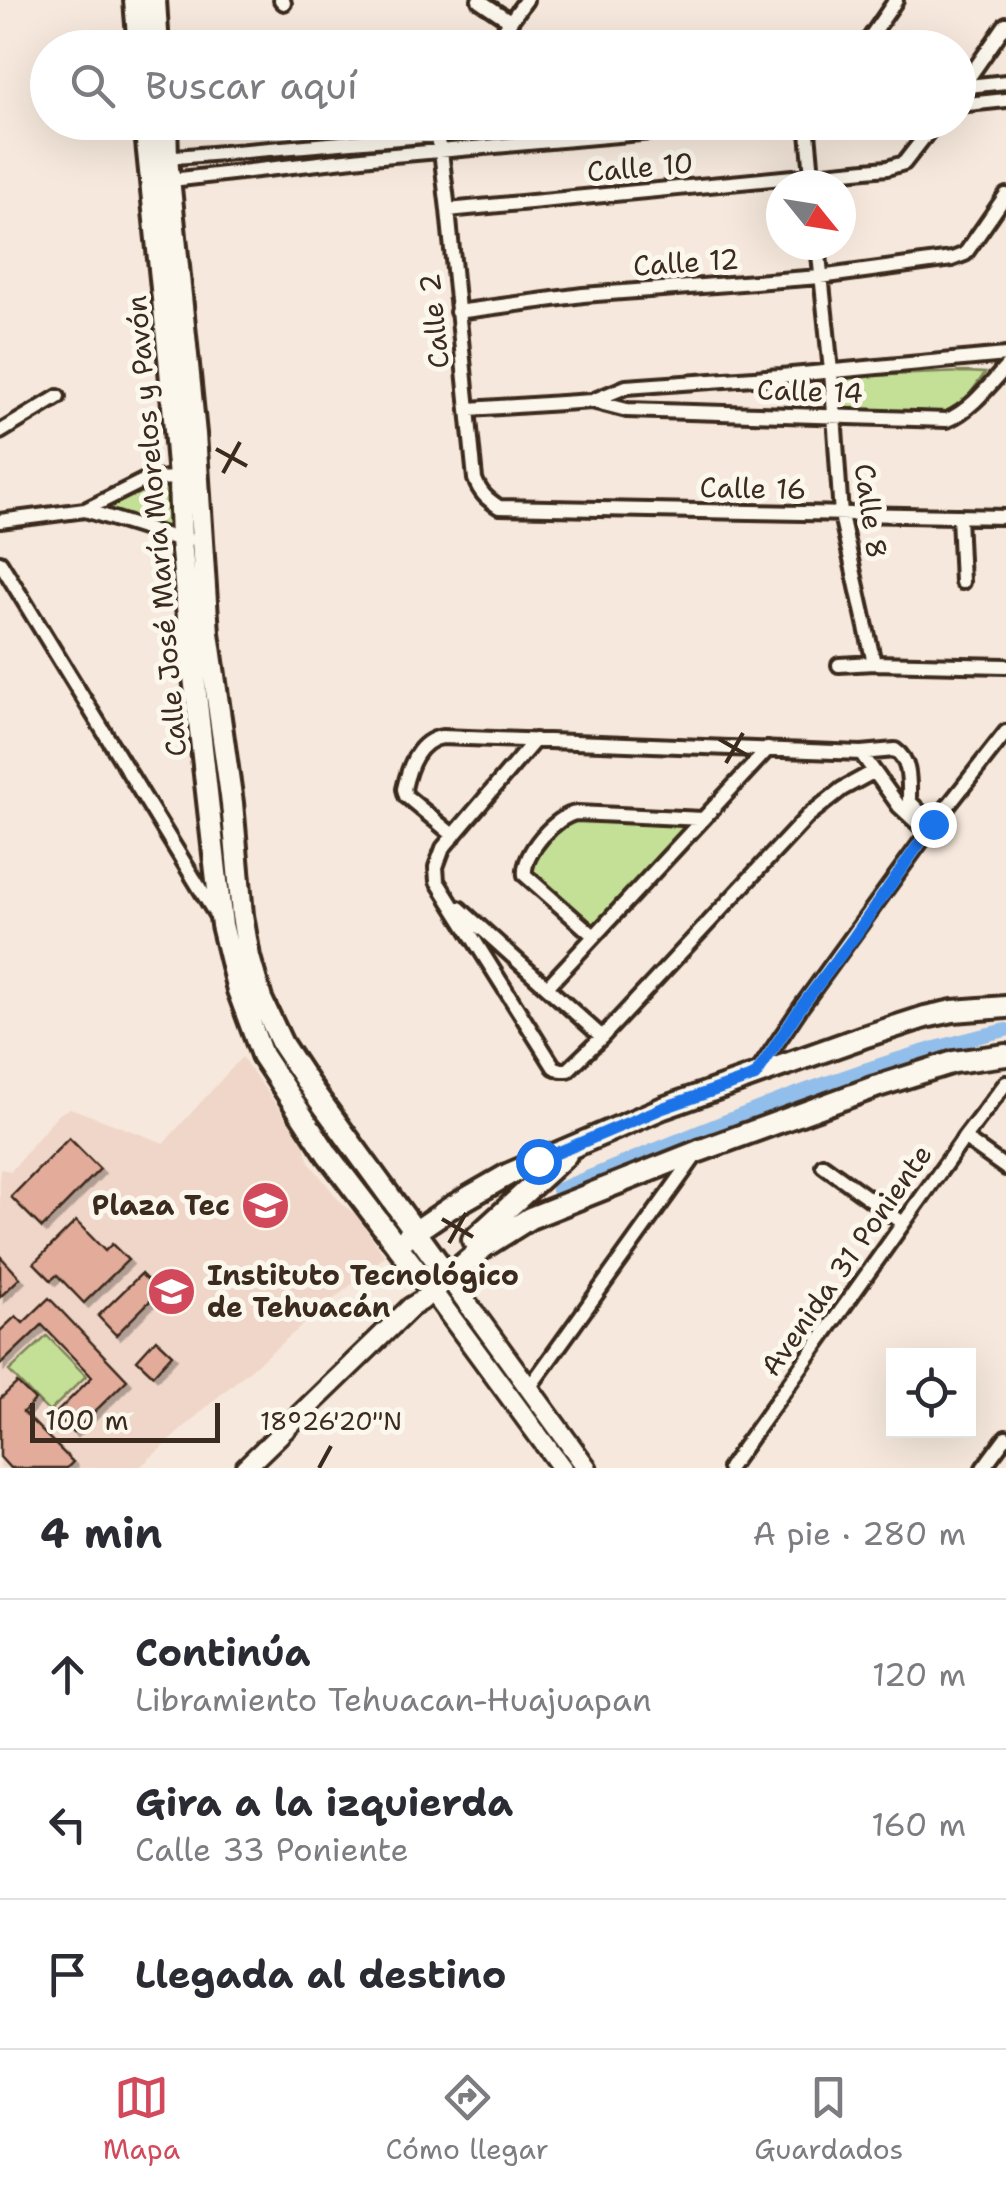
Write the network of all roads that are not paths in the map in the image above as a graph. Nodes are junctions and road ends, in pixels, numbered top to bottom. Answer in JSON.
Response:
{"nodes":[{"id":1,"x":135,"y":0,"type":"edge"},
{"id":2,"x":155,"y":0,"type":"edge"},
{"id":3,"x":479,"y":0,"type":"edge"},
{"id":4,"x":526,"y":0,"type":"edge"},
{"id":5,"x":896,"y":0,"type":"edge"},
{"id":6,"x":510,"y":22,"type":"junction"},
{"id":7,"x":1006,"y":24,"type":"edge"},
{"id":8,"x":138,"y":30,"type":"edge"},
{"id":9,"x":157,"y":30,"type":"edge"},
{"id":10,"x":504,"y":30,"type":"edge"},
{"id":11,"x":875,"y":30,"type":"edge"},
{"id":12,"x":976,"y":67,"type":"edge"},
{"id":13,"x":1006,"y":82,"type":"edge"},
{"id":14,"x":976,"y":87,"type":"edge"},
{"id":15,"x":1006,"y":100,"type":"edge"},
{"id":16,"x":976,"y":102,"type":"edge"},
{"id":17,"x":151,"y":140,"type":"edge"},
{"id":18,"x":162,"y":140,"type":"edge"},
{"id":19,"x":439,"y":140,"type":"edge"},
{"id":20,"x":466,"y":140,"type":"edge"},
{"id":21,"x":486,"y":140,"type":"edge"},
{"id":22,"x":809,"y":140,"type":"edge"},
{"id":23,"x":922,"y":140,"type":"edge"},
{"id":24,"x":438,"y":144,"type":"junction"},
{"id":25,"x":158,"y":159,"type":"junction"},
{"id":26,"x":811,"y":170,"type":"edge"},
{"id":27,"x":856,"y":173,"type":"edge"},
{"id":28,"x":160,"y":181,"type":"junction"},
{"id":29,"x":766,"y":184,"type":"edge"},
{"id":30,"x":1006,"y":196,"type":"edge"},
{"id":31,"x":448,"y":210,"type":"junction"},
{"id":32,"x":819,"y":260,"type":"edge"},
{"id":33,"x":820,"y":276,"type":"junction"},
{"id":34,"x":458,"y":312,"type":"junction"},
{"id":35,"x":1006,"y":356,"type":"edge"},
{"id":36,"x":1006,"y":367,"type":"edge"},
{"id":37,"x":831,"y":372,"type":"junction"},
{"id":38,"x":58,"y":397,"type":"dead end"},
{"id":39,"x":592,"y":401,"type":"junction"},
{"id":40,"x":470,"y":409,"type":"junction"},
{"id":41,"x":834,"y":417,"type":"junction"},
{"id":42,"x":0,"y":432,"type":"edge"},
{"id":43,"x":188,"y":478,"type":"junction"},
{"id":44,"x":499,"y":507,"type":"joint"},
{"id":45,"x":85,"y":510,"type":"junction"},
{"id":46,"x":841,"y":515,"type":"junction"},
{"id":47,"x":959,"y":516,"type":"junction"},
{"id":48,"x":1006,"y":518,"type":"edge"},
{"id":49,"x":0,"y":521,"type":"edge"},
{"id":50,"x":190,"y":540,"type":"junction"},
{"id":51,"x":0,"y":562,"type":"edge"},
{"id":52,"x":962,"y":582,"type":"dead end"},
{"id":53,"x":874,"y":663,"type":"junction"},
{"id":54,"x":839,"y":666,"type":"dead end"},
{"id":55,"x":1006,"y":666,"type":"edge"},
{"id":56,"x":1006,"y":732,"type":"edge"},
{"id":57,"x":536,"y":740,"type":"junction"},
{"id":58,"x":768,"y":749,"type":"junction"},
{"id":59,"x":860,"y":753,"type":"junction"},
{"id":60,"x":873,"y":772,"type":"junction"},
{"id":61,"x":904,"y":803,"type":"junction"},
{"id":62,"x":702,"y":819,"type":"junction"},
{"id":63,"x":931,"y":829,"type":"junction"},
{"id":64,"x":454,"y":836,"type":"junction"},
{"id":65,"x":446,"y":897,"type":"junction"},
{"id":66,"x":222,"y":925,"type":"junction"},
{"id":67,"x":594,"y":936,"type":"junction"},
{"id":68,"x":547,"y":987,"type":"junction"},
{"id":69,"x":1006,"y":1007,"type":"edge"},
{"id":70,"x":602,"y":1037,"type":"junction"},
{"id":71,"x":1006,"y":1055,"type":"edge"},
{"id":72,"x":755,"y":1076,"type":"junction"},
{"id":73,"x":1006,"y":1083,"type":"edge"},
{"id":74,"x":964,"y":1138,"type":"junction"},
{"id":75,"x":575,"y":1147,"type":"junction"},
{"id":76,"x":699,"y":1151,"type":"junction"},
{"id":77,"x":823,"y":1164,"type":"dead end"},
{"id":78,"x":1006,"y":1168,"type":"edge"},
{"id":79,"x":519,"y":1198,"type":"junction"},
{"id":80,"x":530,"y":1218,"type":"junction"},
{"id":81,"x":903,"y":1223,"type":"junction"},
{"id":82,"x":415,"y":1231,"type":"junction"},
{"id":83,"x":396,"y":1246,"type":"junction"},
{"id":84,"x":437,"y":1280,"type":"junction"},
{"id":85,"x":529,"y":1388,"type":"junction"},
{"id":86,"x":1006,"y":1436,"type":"edge"},
{"id":87,"x":245,"y":1468,"type":"edge"},
{"id":88,"x":562,"y":1468,"type":"edge"},
{"id":89,"x":587,"y":1468,"type":"edge"},
{"id":90,"x":729,"y":1468,"type":"edge"},
{"id":91,"x":983,"y":1468,"type":"edge"}],
"edges":[{"from":1,"to":8,"type":"main road"},
{"from":2,"to":9,"type":"main road"},
{"from":3,"to":6,"type":"street"},
{"from":4,"to":6,"type":"street"},
{"from":5,"to":11,"type":"street"},
{"from":6,"to":10,"type":"street"},
{"from":7,"to":12,"type":"street"},
{"from":13,"to":14,"type":"street"},
{"from":15,"to":16,"type":"street"},
{"from":17,"to":25,"type":"main road","name":"Calle José María Morelos y Pavón"},
{"from":18,"to":25,"type":"main road","name":"Calle José María Morelos y Pavón"},
{"from":19,"to":24,"type":"street"},
{"from":20,"to":24,"type":"street"},
{"from":21,"to":24,"type":"street"},
{"from":22,"to":26,"type":"street"},
{"from":23,"to":27,"type":"street","name":"Calle 10"},
{"from":24,"to":25,"type":"street"},
{"from":24,"to":28,"type":"street"},
{"from":24,"to":31,"type":"street","name":"Calle 2"},
{"from":25,"to":28,"type":"main road","name":"Calle José María Morelos y Pavón"},
{"from":28,"to":43,"type":"main road","name":"Calle José María Morelos y Pavón"},
{"from":29,"to":31,"type":"street","name":"Calle 10"},
{"from":30,"to":33,"type":"street","name":"Calle 12"},
{"from":31,"to":34,"type":"street","name":"Calle 2"},
{"from":32,"to":33,"type":"street","name":"Calle 8"},
{"from":33,"to":34,"type":"street","name":"Calle 12"},
{"from":33,"to":37,"type":"street","name":"Calle 8"},
{"from":34,"to":40,"type":"street","name":"Calle 2"},
{"from":35,"to":37,"type":"street","name":"Calle 14"},
{"from":36,"to":41,"type":"street","name":"Calle 14"},
{"from":37,"to":39,"type":"street","name":"Calle 14"},
{"from":37,"to":41,"type":"street","name":"Calle 8"},
{"from":38,"to":42,"type":"street"},
{"from":39,"to":40,"type":"street","name":"Calle 14"},
{"from":39,"to":41,"type":"street","name":"Calle 14"},
{"from":40,"to":44,"type":"street","name":"Calle 2"},
{"from":41,"to":46,"type":"street","name":"Calle 8"},
{"from":43,"to":45,"type":"street"},
{"from":43,"to":50,"type":"main road","name":"Calle José María Morelos y Pavón"},
{"from":44,"to":46,"type":"street","name":"Calle 16"},
{"from":45,"to":49,"type":"street"},
{"from":45,"to":50,"type":"street"},
{"from":46,"to":47,"type":"street","name":"Calle 16"},
{"from":46,"to":53,"type":"street","name":"Calle 8"},
{"from":47,"to":48,"type":"street","name":"Calle 16"},
{"from":47,"to":52,"type":"street"},
{"from":50,"to":66,"type":"main road","name":"Calle José María Morelos y Pavón"},
{"from":50,"to":82,"type":"main road","name":"Calle José María Morelos y Pavón"},
{"from":51,"to":66,"type":"street"},
{"from":53,"to":54,"type":"street"},
{"from":53,"to":55,"type":"street"},
{"from":56,"to":63,"type":"street"},
{"from":57,"to":58,"type":"street"},
{"from":57,"to":64,"type":"street"},
{"from":57,"to":64,"type":"street"},
{"from":58,"to":59,"type":"street"},
{"from":58,"to":62,"type":"street"},
{"from":59,"to":60,"type":"street"},
{"from":59,"to":61,"type":"street"},
{"from":60,"to":61,"type":"street"},
{"from":60,"to":70,"type":"street"},
{"from":61,"to":63,"type":"street"},
{"from":62,"to":67,"type":"street"},
{"from":62,"to":67,"type":"street"},
{"from":63,"to":72,"type":"street"},
{"from":64,"to":65,"type":"street"},
{"from":65,"to":68,"type":"street"},
{"from":65,"to":70,"type":"street"},
{"from":66,"to":83,"type":"main road","name":"Calle José María Morelos y Pavón"},
{"from":67,"to":68,"type":"street"},
{"from":68,"to":70,"type":"street"},
{"from":69,"to":72,"type":"main road"},
{"from":71,"to":76,"type":"main road"},
{"from":72,"to":75,"type":"main road"},
{"from":73,"to":74,"type":"street","name":"Avenida 31 Poniente"},
{"from":74,"to":78,"type":"street"},
{"from":74,"to":81,"type":"street","name":"Avenida 31 Poniente"},
{"from":75,"to":79,"type":"main road"},
{"from":75,"to":82,"type":"main road"},
{"from":76,"to":80,"type":"main road"},
{"from":76,"to":85,"type":"street"},
{"from":77,"to":81,"type":"street"},
{"from":79,"to":80,"type":"main road"},
{"from":79,"to":84,"type":"main road"},
{"from":80,"to":84,"type":"main road"},
{"from":81,"to":90,"type":"street","name":"Avenida 31 Poniente"},
{"from":82,"to":83,"type":"main road"},
{"from":82,"to":84,"type":"main road","name":"Calle José María Morelos y Pavón"},
{"from":83,"to":84,"type":"main road","name":"Calle José María Morelos y Pavón"},
{"from":84,"to":85,"type":"main road"},
{"from":84,"to":87,"type":"main road"},
{"from":84,"to":88,"type":"main road"},
{"from":85,"to":89,"type":"main road"},
{"from":86,"to":91,"type":"street"}]}
